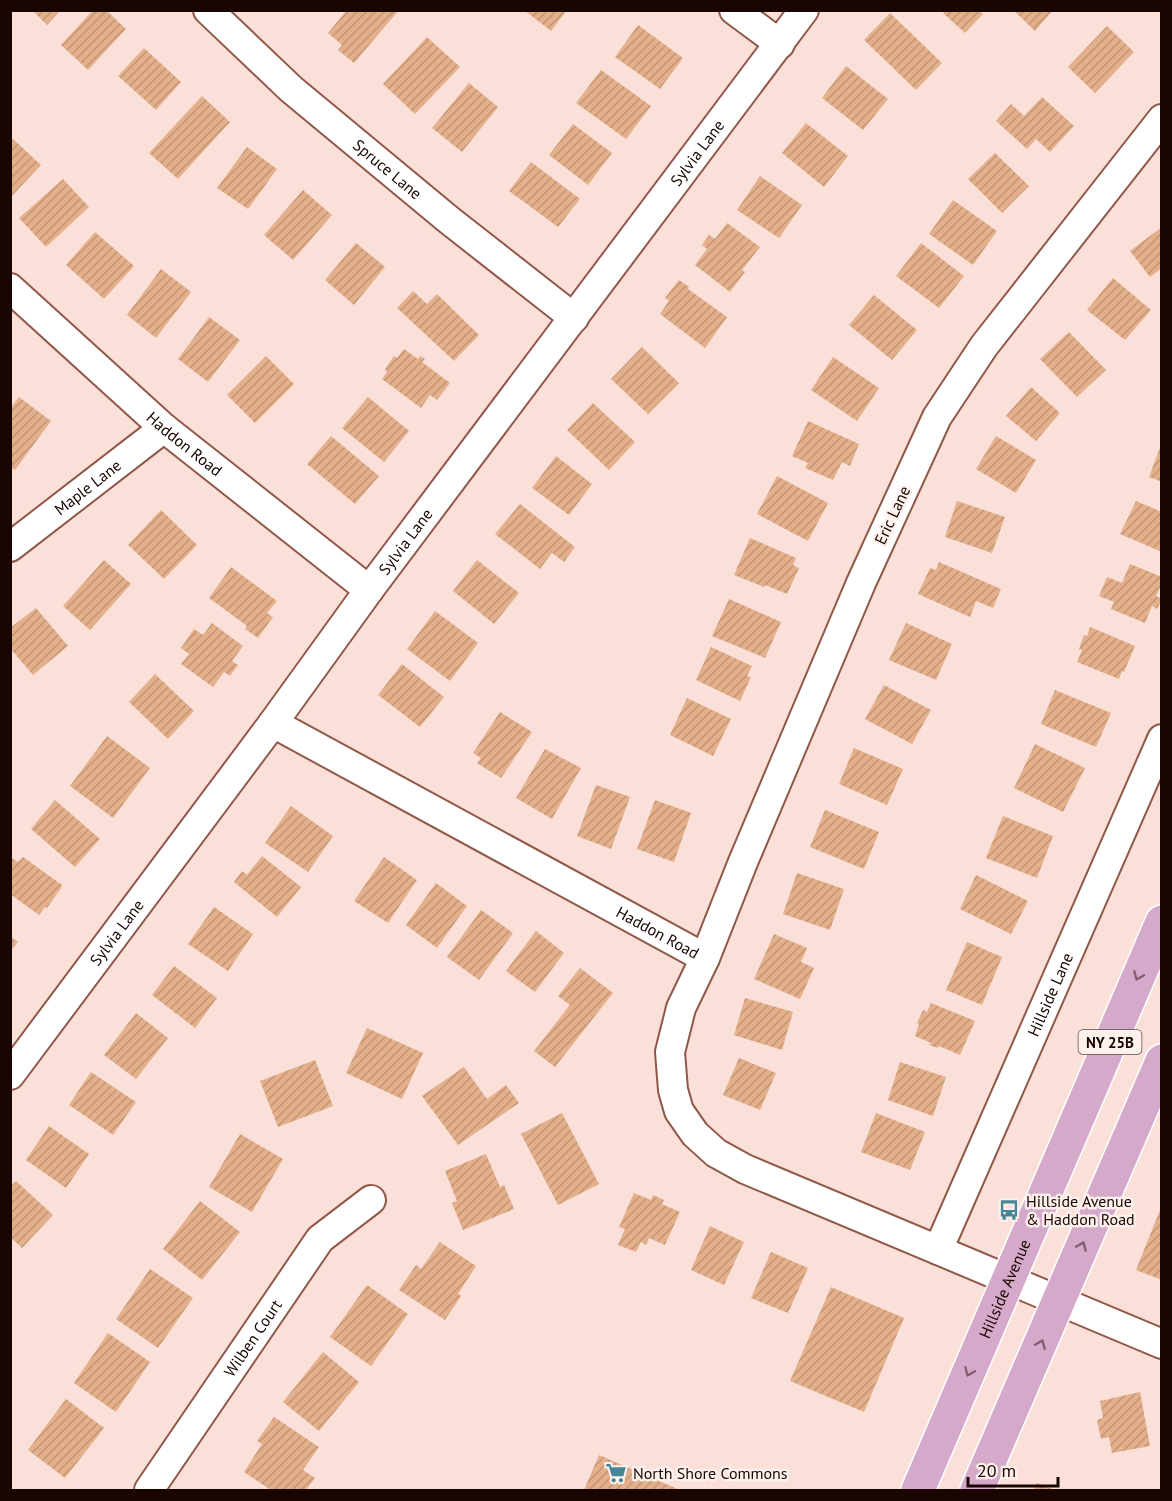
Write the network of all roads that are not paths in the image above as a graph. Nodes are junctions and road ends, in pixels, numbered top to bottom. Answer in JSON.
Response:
{"nodes":[{"id":1,"x":208,"y":10,"type":"edge"},
{"id":2,"x":734,"y":10,"type":"edge"},
{"id":3,"x":804,"y":10,"type":"edge"},
{"id":4,"x":780,"y":44,"type":"junction"},
{"id":5,"x":1161,"y":119,"type":"edge"},
{"id":6,"x":10,"y":288,"type":"edge"},
{"id":7,"x":574,"y":318,"type":"junction"},
{"id":8,"x":164,"y":428,"type":"junction"},
{"id":9,"x":10,"y":547,"type":"edge"},
{"id":10,"x":369,"y":590,"type":"junction"},
{"id":11,"x":273,"y":723,"type":"junction"},
{"id":12,"x":1161,"y":739,"type":"edge"},
{"id":13,"x":1161,"y":922,"type":"edge"},
{"id":14,"x":705,"y":958,"type":"junction"},
{"id":15,"x":1161,"y":1061,"type":"edge"},
{"id":16,"x":10,"y":1075,"type":"edge"},
{"id":17,"x":371,"y":1200,"type":"dead end"},
{"id":18,"x":938,"y":1250,"type":"junction"},
{"id":19,"x":1034,"y":1290,"type":"junction"},
{"id":20,"x":1161,"y":1344,"type":"edge"},
{"id":21,"x":149,"y":1491,"type":"edge"},
{"id":22,"x":918,"y":1491,"type":"edge"},
{"id":23,"x":977,"y":1491,"type":"edge"}],
"edges":[{"from":1,"to":7,"type":"street","name":"Spruce Lane"},
{"from":2,"to":4,"type":"street"},
{"from":3,"to":4,"type":"street","name":"Sylvia Lane"},
{"from":4,"to":7,"type":"street","name":"Sylvia Lane"},
{"from":5,"to":14,"type":"street","name":"Eric Lane"},
{"from":6,"to":8,"type":"street","name":"Haddon Road"},
{"from":7,"to":10,"type":"street","name":"Sylvia Lane"},
{"from":8,"to":9,"type":"street","name":"Maple Lane"},
{"from":8,"to":10,"type":"street","name":"Haddon Road"},
{"from":10,"to":11,"type":"street","name":"Sylvia Lane"},
{"from":11,"to":14,"type":"street","name":"Haddon Road"},
{"from":11,"to":16,"type":"street","name":"Sylvia Lane"},
{"from":12,"to":18,"type":"street","name":"Hillside Lane"},
{"from":13,"to":19,"type":"main road","name":"Hillside Avenue","number":"NY 25B","one_way":true},
{"from":14,"to":18,"type":"street","name":"Haddon Road"},
{"from":19,"to":15,"type":"main road","name":"Hillside Avenue","number":"NY 25B","one_way":true},
{"from":17,"to":21,"type":"street","name":"Wilben Court"},
{"from":18,"to":19,"type":"street","name":"Haddon Road"},
{"from":19,"to":20,"type":"street","name":"Haddon Road"},
{"from":19,"to":22,"type":"main road","name":"Hillside Avenue","number":"NY 25B","one_way":true},
{"from":23,"to":19,"type":"main road","name":"Hillside Avenue","number":"NY 25B","one_way":true}]}
